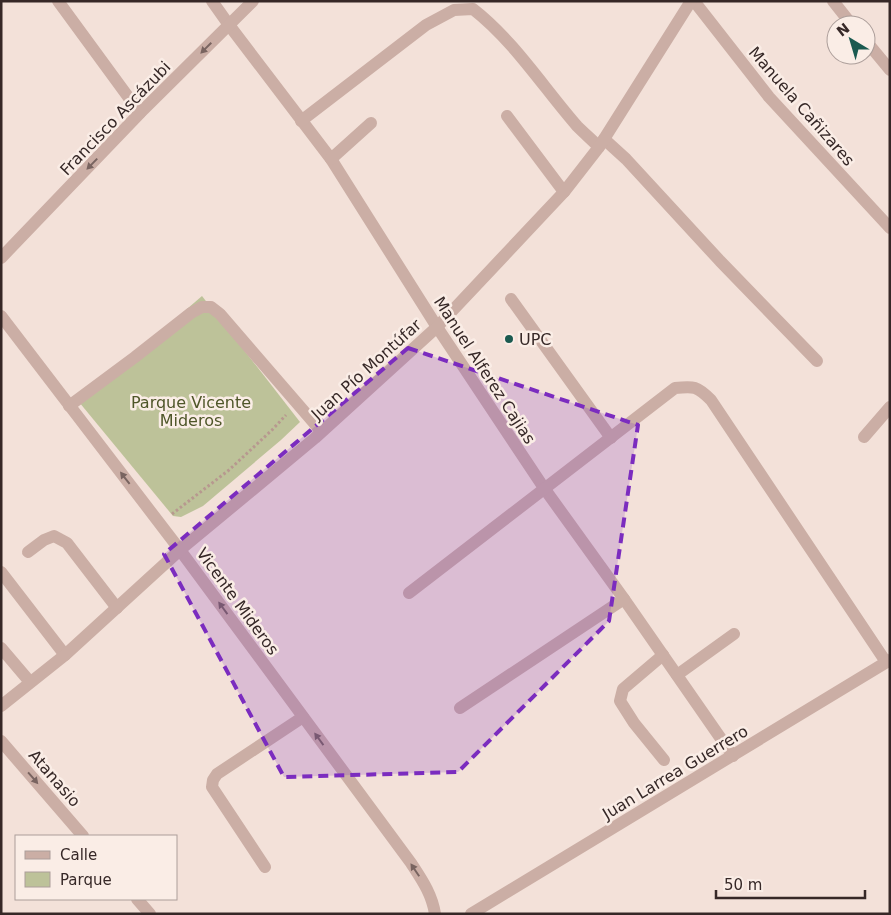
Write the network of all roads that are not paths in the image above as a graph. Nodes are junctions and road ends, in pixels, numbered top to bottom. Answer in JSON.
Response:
{"nodes":[{"id":1,"x":58,"y":1,"type":"edge"},
{"id":2,"x":212,"y":1,"type":"edge"},
{"id":3,"x":253,"y":1,"type":"edge"},
{"id":4,"x":693,"y":1,"type":"edge"},
{"id":5,"x":833,"y":1,"type":"edge"},
{"id":6,"x":844,"y":15,"type":"edge"},
{"id":7,"x":229,"y":26,"type":"junction"},
{"id":8,"x":876,"y":54,"type":"edge"},
{"id":9,"x":890,"y":70,"type":"edge"},
{"id":10,"x":140,"y":113,"type":"junction"},
{"id":11,"x":507,"y":116,"type":"dead end"},
{"id":12,"x":301,"y":121,"type":"junction"},
{"id":13,"x":372,"y":123,"type":"dead end"},
{"id":14,"x":602,"y":143,"type":"junction"},
{"id":15,"x":331,"y":159,"type":"junction"},
{"id":16,"x":564,"y":192,"type":"junction"},
{"id":17,"x":890,"y":228,"type":"edge"},
{"id":18,"x":1,"y":258,"type":"edge"},
{"id":19,"x":511,"y":299,"type":"dead end"},
{"id":20,"x":1,"y":316,"type":"edge"},
{"id":21,"x":437,"y":327,"type":"junction"},
{"id":22,"x":817,"y":361,"type":"dead end"},
{"id":23,"x":69,"y":406,"type":"junction"},
{"id":24,"x":890,"y":407,"type":"edge"},
{"id":25,"x":321,"y":431,"type":"junction"},
{"id":26,"x":864,"y":437,"type":"dead end"},
{"id":27,"x":611,"y":438,"type":"junction"},
{"id":28,"x":544,"y":488,"type":"junction"},
{"id":29,"x":180,"y":550,"type":"junction"},
{"id":30,"x":28,"y":552,"type":"dead end"},
{"id":31,"x":1,"y":572,"type":"edge"},
{"id":32,"x":409,"y":593,"type":"dead end"},
{"id":33,"x":624,"y":599,"type":"junction"},
{"id":34,"x":117,"y":608,"type":"junction"},
{"id":35,"x":734,"y":634,"type":"dead end"},
{"id":36,"x":1,"y":648,"type":"edge"},
{"id":37,"x":65,"y":655,"type":"junction"},
{"id":38,"x":663,"y":655,"type":"junction"},
{"id":39,"x":888,"y":661,"type":"edge"},
{"id":40,"x":677,"y":675,"type":"junction"},
{"id":41,"x":30,"y":682,"type":"junction"},
{"id":42,"x":1,"y":706,"type":"edge"},
{"id":43,"x":460,"y":708,"type":"dead end"},
{"id":44,"x":303,"y":717,"type":"junction"},
{"id":45,"x":1,"y":741,"type":"edge"},
{"id":46,"x":733,"y":756,"type":"junction"},
{"id":47,"x":664,"y":760,"type":"dead end"},
{"id":48,"x":82,"y":835,"type":"edge"},
{"id":49,"x":265,"y":866,"type":"dead end"},
{"id":50,"x":138,"y":900,"type":"edge"},
{"id":51,"x":477,"y":913,"type":"edge"},
{"id":52,"x":150,"y":914,"type":"edge"},
{"id":53,"x":435,"y":914,"type":"edge"}],
"edges":[{"from":1,"to":10,"type":"street"},
{"from":2,"to":7,"type":"street","name":"Manuel Alferez Cajias"},
{"from":3,"to":7,"type":"street","name":"Francisco Ascázubi"},
{"from":4,"to":14,"type":"street","name":"Juan Pío Montúfar"},
{"from":4,"to":17,"type":"street","name":"Manuela Cañizares"},
{"from":5,"to":6,"type":"street"},
{"from":7,"to":10,"type":"street","name":"Francisco Ascázubi","one_way":true},
{"from":7,"to":12,"type":"street","name":"Manuel Alferez Cajias"},
{"from":8,"to":9,"type":"street"},
{"from":10,"to":18,"type":"street","name":"Francisco Ascázubi","one_way":true},
{"from":11,"to":16,"type":"street"},
{"from":12,"to":14,"type":"street"},
{"from":12,"to":15,"type":"street","name":"Manuel Alferez Cajias"},
{"from":13,"to":15,"type":"street"},
{"from":14,"to":16,"type":"street","name":"Juan Pío Montúfar"},
{"from":14,"to":22,"type":"street"},
{"from":15,"to":21,"type":"street","name":"Manuel Alferez Cajias"},
{"from":16,"to":21,"type":"street","name":"Juan Pío Montúfar"},
{"from":19,"to":27,"type":"street"},
{"from":20,"to":23,"type":"street","name":"Vicente Mideros"},
{"from":21,"to":25,"type":"street","name":"Juan Pío Montúfar"},
{"from":21,"to":28,"type":"street","name":"Manuel Alferez Cajias"},
{"from":23,"to":25,"type":"street"},
{"from":29,"to":23,"type":"street","name":"Vicente Mideros","one_way":true},
{"from":24,"to":26,"type":"street"},
{"from":25,"to":29,"type":"street","name":"Juan Pío Montúfar"},
{"from":27,"to":28,"type":"street"},
{"from":27,"to":39,"type":"street"},
{"from":28,"to":32,"type":"street"},
{"from":28,"to":33,"type":"street","name":"Manuel Alferez Cajias"},
{"from":29,"to":34,"type":"street","name":"Juan Pío Montúfar"},
{"from":44,"to":29,"type":"street","name":"Vicente Mideros","one_way":true},
{"from":30,"to":34,"type":"street"},
{"from":31,"to":37,"type":"street"},
{"from":33,"to":38,"type":"street","name":"Manuel Alferez Cajias"},
{"from":33,"to":43,"type":"street"},
{"from":34,"to":37,"type":"street","name":"Juan Pío Montúfar"},
{"from":35,"to":40,"type":"street"},
{"from":36,"to":41,"type":"street"},
{"from":37,"to":41,"type":"street","name":"Juan Pío Montúfar"},
{"from":38,"to":40,"type":"street","name":"Manuel Alferez Cajias"},
{"from":38,"to":47,"type":"street"},
{"from":39,"to":46,"type":"street","name":"Juan Larrea Guerrero"},
{"from":40,"to":46,"type":"street","name":"Manuel Alferez Cajias"},
{"from":41,"to":42,"type":"street","name":"Juan Pío Montúfar"},
{"from":44,"to":49,"type":"street"},
{"from":53,"to":44,"type":"street","name":"Vicente Mideros","one_way":true},
{"from":45,"to":48,"type":"street","name":"Atanasio","one_way":true},
{"from":46,"to":51,"type":"street","name":"Juan Larrea Guerrero"},
{"from":50,"to":52,"type":"street"}]}
